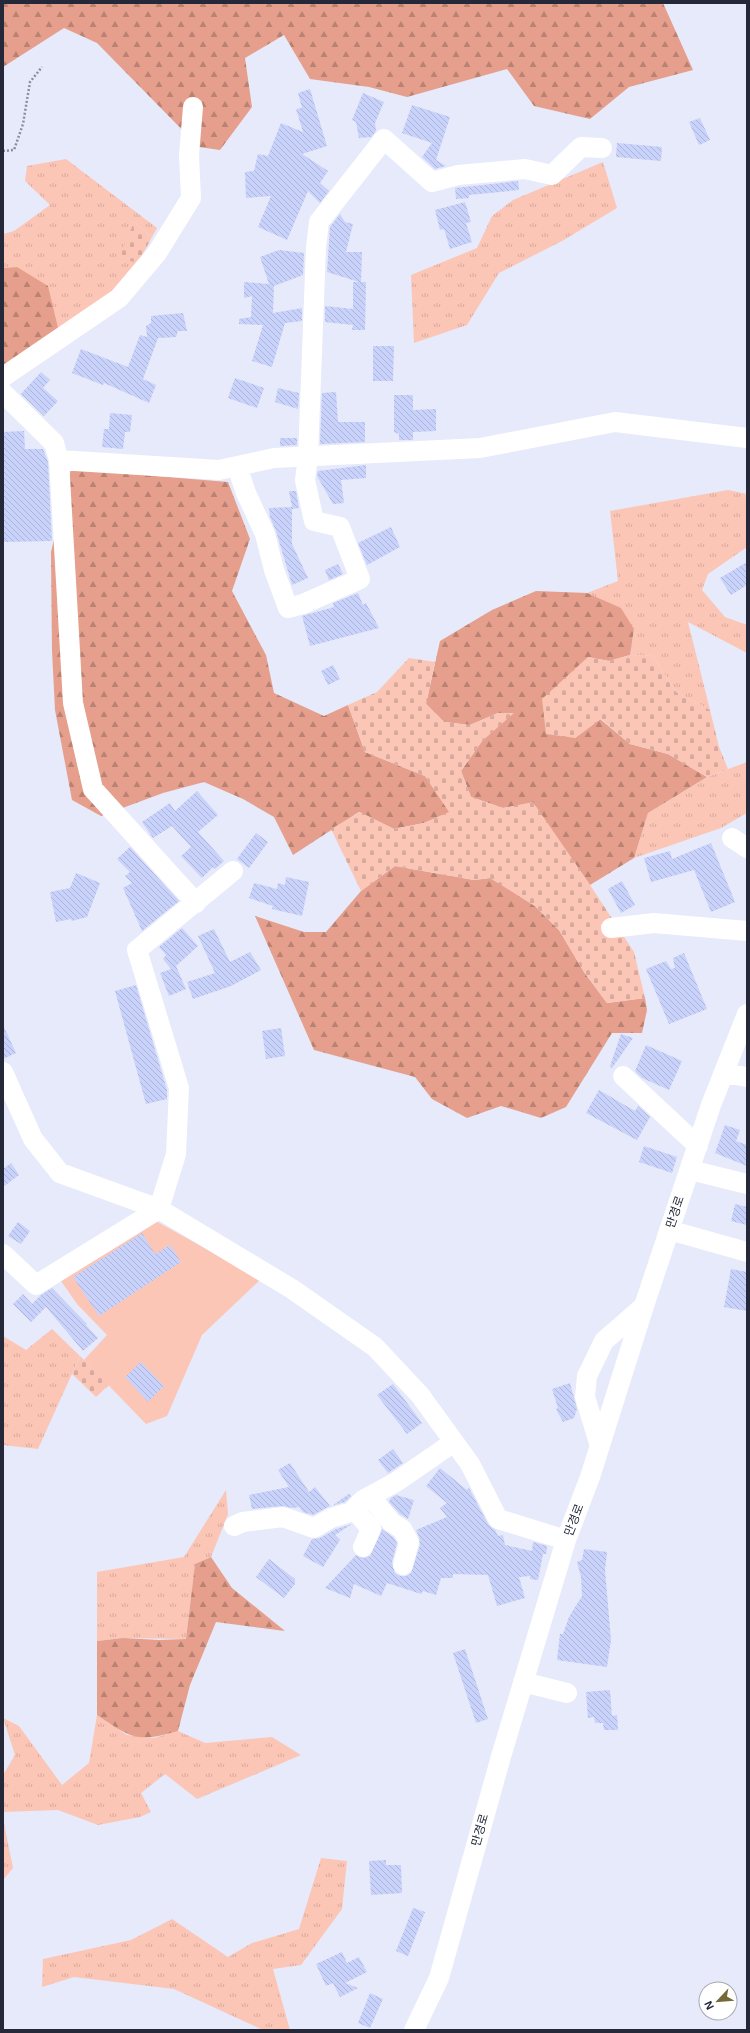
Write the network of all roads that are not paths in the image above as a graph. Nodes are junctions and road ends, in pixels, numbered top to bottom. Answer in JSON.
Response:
{"nodes":[{"id":1,"x":193,"y":107,"type":"dead end"},
{"id":2,"x":602,"y":148,"type":"dead end"},
{"id":3,"x":3,"y":377,"type":"edge"},
{"id":4,"x":3,"y":393,"type":"edge"},
{"id":5,"x":747,"y":438,"type":"edge"},
{"id":6,"x":308,"y":457,"type":"junction"},
{"id":7,"x":59,"y":460,"type":"junction"},
{"id":8,"x":237,"y":466,"type":"junction"},
{"id":9,"x":233,"y":871,"type":"dead end"},
{"id":10,"x":196,"y":903,"type":"junction"},
{"id":11,"x":611,"y":928,"type":"dead end"},
{"id":12,"x":747,"y":931,"type":"edge"},
{"id":13,"x":747,"y":1014,"type":"edge"},
{"id":14,"x":3,"y":1072,"type":"edge"},
{"id":15,"x":724,"y":1073,"type":"junction"},
{"id":16,"x":623,"y":1076,"type":"dead end"},
{"id":17,"x":747,"y":1077,"type":"edge"},
{"id":18,"x":10,"y":1102,"type":"edge"},
{"id":19,"x":698,"y":1146,"type":"junction"},
{"id":20,"x":690,"y":1170,"type":"junction"},
{"id":21,"x":747,"y":1184,"type":"edge"},
{"id":22,"x":159,"y":1209,"type":"junction"},
{"id":23,"x":670,"y":1230,"type":"junction"},
{"id":24,"x":747,"y":1252,"type":"edge"},
{"id":25,"x":3,"y":1254,"type":"edge"},
{"id":26,"x":644,"y":1306,"type":"junction"},
{"id":27,"x":454,"y":1442,"type":"junction"},
{"id":28,"x":600,"y":1446,"type":"junction"},
{"id":29,"x":370,"y":1496,"type":"junction"},
{"id":30,"x":354,"y":1509,"type":"junction"},
{"id":31,"x":234,"y":1526,"type":"dead end"},
{"id":32,"x":566,"y":1540,"type":"junction"},
{"id":33,"x":363,"y":1547,"type":"dead end"},
{"id":34,"x":403,"y":1565,"type":"dead end"},
{"id":35,"x":523,"y":1682,"type":"junction"},
{"id":36,"x":568,"y":1693,"type":"dead end"},
{"id":37,"x":414,"y":2030,"type":"edge"}],
"edges":[{"from":1,"to":3,"type":"street"},
{"from":2,"to":6,"type":"street"},
{"from":4,"to":7,"type":"street"},
{"from":5,"to":6,"type":"street"},
{"from":6,"to":8,"type":"street"},
{"from":6,"to":8,"type":"street"},
{"from":7,"to":8,"type":"street"},
{"from":7,"to":10,"type":"street"},
{"from":9,"to":10,"type":"street"},
{"from":10,"to":22,"type":"street"},
{"from":11,"to":12,"type":"street"},
{"from":13,"to":15,"type":"street","name":"만경로"},
{"from":14,"to":18,"type":"street"},
{"from":15,"to":17,"type":"street"},
{"from":15,"to":19,"type":"street","name":"만경로"},
{"from":16,"to":19,"type":"street"},
{"from":18,"to":22,"type":"street"},
{"from":19,"to":20,"type":"street","name":"만경로"},
{"from":20,"to":21,"type":"street"},
{"from":20,"to":23,"type":"street","name":"만경로"},
{"from":22,"to":25,"type":"street"},
{"from":22,"to":27,"type":"street"},
{"from":23,"to":24,"type":"street"},
{"from":23,"to":26,"type":"street","name":"만경로"},
{"from":26,"to":28,"type":"street","name":"만경로"},
{"from":26,"to":28,"type":"street"},
{"from":27,"to":29,"type":"street"},
{"from":27,"to":32,"type":"street"},
{"from":28,"to":32,"type":"street","name":"만경로"},
{"from":29,"to":30,"type":"street"},
{"from":29,"to":34,"type":"street"},
{"from":30,"to":31,"type":"street"},
{"from":30,"to":33,"type":"street"},
{"from":32,"to":35,"type":"street","name":"만경로"},
{"from":35,"to":36,"type":"street"},
{"from":35,"to":37,"type":"street","name":"만경로"}]}
